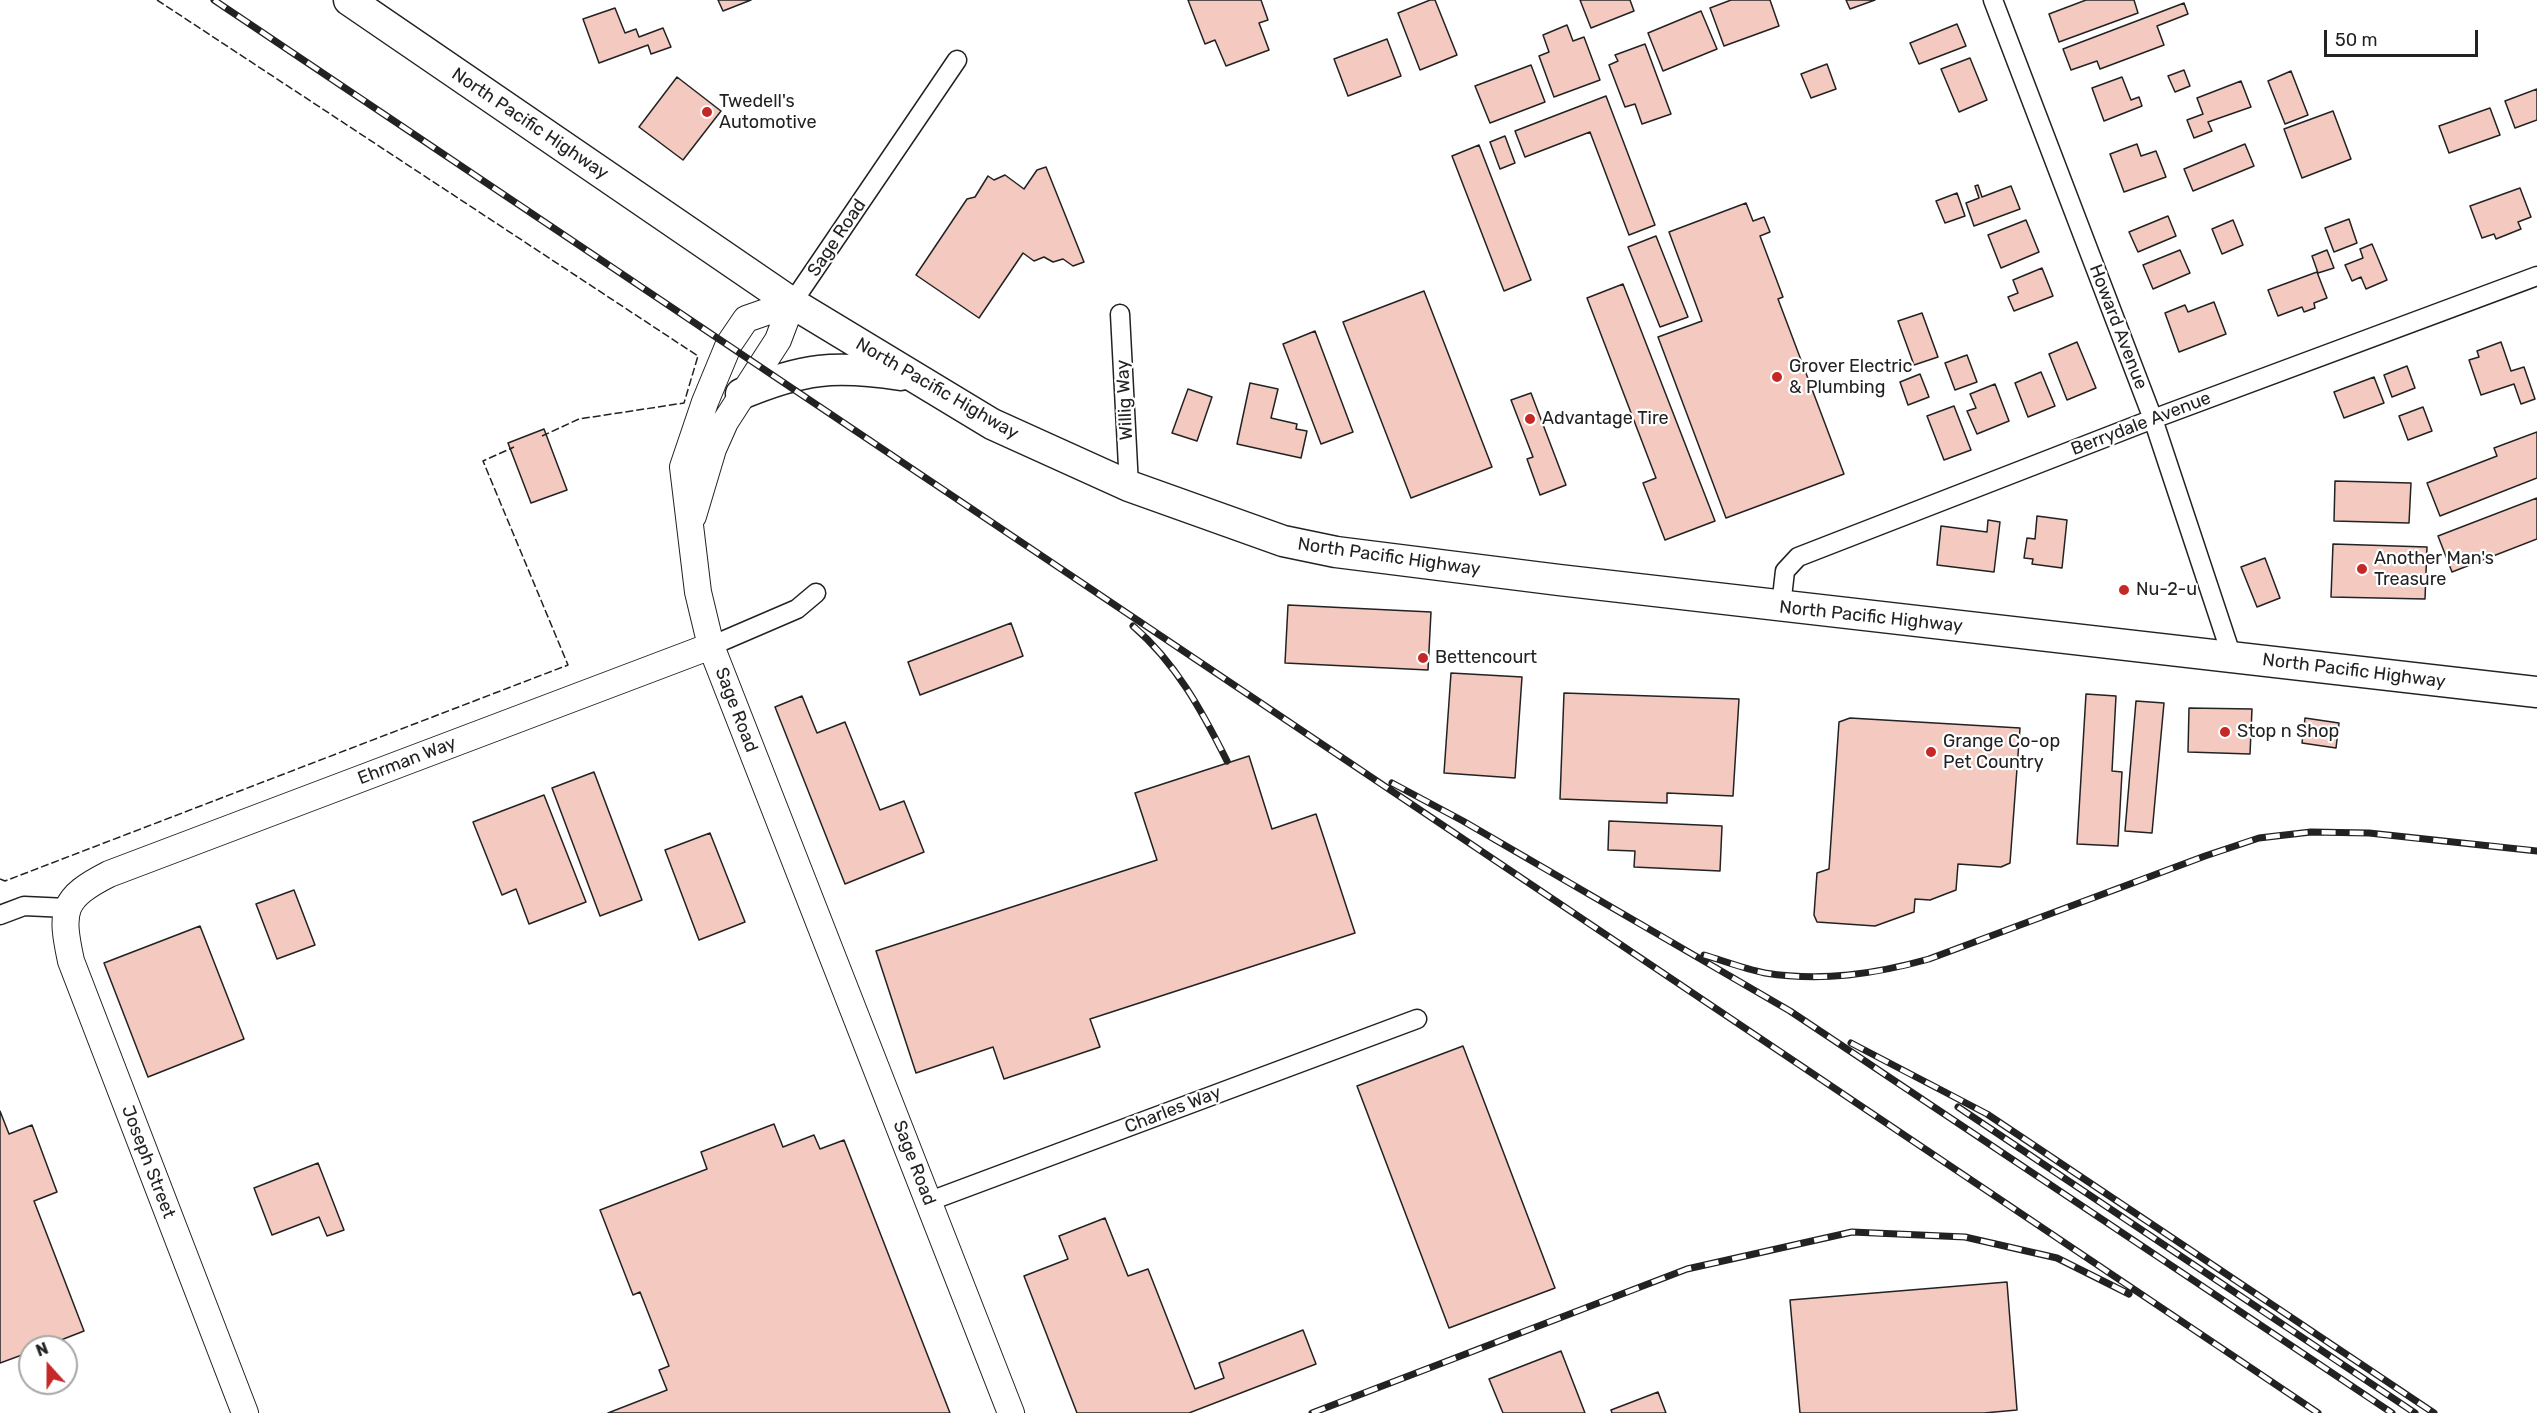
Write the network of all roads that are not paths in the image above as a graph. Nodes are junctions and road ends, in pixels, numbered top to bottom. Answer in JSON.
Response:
{"nodes":[{"id":1,"x":349,"y":0,"type":"edge"},
{"id":2,"x":1993,"y":0,"type":"edge"},
{"id":3,"x":957,"y":60,"type":"dead end"},
{"id":4,"x":2537,"y":276,"type":"edge"},
{"id":5,"x":792,"y":303,"type":"junction"},
{"id":6,"x":1120,"y":314,"type":"dead end"},
{"id":7,"x":915,"y":377,"type":"junction"},
{"id":8,"x":741,"y":394,"type":"junction"},
{"id":9,"x":2153,"y":419,"type":"junction"},
{"id":10,"x":1129,"y":486,"type":"junction"},
{"id":11,"x":691,"y":521,"type":"junction"},
{"id":12,"x":816,"y":593,"type":"dead end"},
{"id":13,"x":1781,"y":606,"type":"junction"},
{"id":14,"x":711,"y":646,"type":"junction"},
{"id":15,"x":2232,"y":657,"type":"junction"},
{"id":16,"x":2537,"y":692,"type":"edge"},
{"id":17,"x":67,"y":908,"type":"junction"},
{"id":18,"x":0,"y":915,"type":"edge"},
{"id":19,"x":1417,"y":1019,"type":"dead end"},
{"id":20,"x":930,"y":1202,"type":"junction"},
{"id":21,"x":245,"y":1413,"type":"edge"},
{"id":22,"x":1011,"y":1413,"type":"edge"}],
"edges":[{"from":1,"to":5,"type":"main road","name":"North Pacific Highway"},
{"from":2,"to":9,"type":"street","name":"Howard Avenue"},
{"from":3,"to":5,"type":"street","name":"Sage Road"},
{"from":4,"to":9,"type":"street","name":"Berrydale Avenue"},
{"from":5,"to":7,"type":"main road","name":"North Pacific Highway"},
{"from":5,"to":8,"type":"main road"},
{"from":5,"to":11,"type":"main road","name":"Sage Road"},
{"from":6,"to":10,"type":"street","name":"Willig Way"},
{"from":7,"to":8,"type":"main road"},
{"from":7,"to":10,"type":"main road","name":"North Pacific Highway"},
{"from":8,"to":11,"type":"main road"},
{"from":9,"to":13,"type":"street","name":"Berrydale Avenue"},
{"from":9,"to":15,"type":"street","name":"Howard Avenue"},
{"from":10,"to":13,"type":"main road","name":"North Pacific Highway"},
{"from":11,"to":14,"type":"main road","name":"Sage Road"},
{"from":12,"to":14,"type":"street","name":"Ehrman Way"},
{"from":13,"to":15,"type":"main road","name":"North Pacific Highway"},
{"from":14,"to":17,"type":"main road","name":"Ehrman Way"},
{"from":14,"to":20,"type":"main road","name":"Sage Road"},
{"from":15,"to":16,"type":"main road","name":"North Pacific Highway"},
{"from":17,"to":18,"type":"street"},
{"from":17,"to":21,"type":"main road","name":"Joseph Street"},
{"from":19,"to":20,"type":"street","name":"Charles Way"},
{"from":20,"to":22,"type":"main road","name":"Sage Road"}]}
